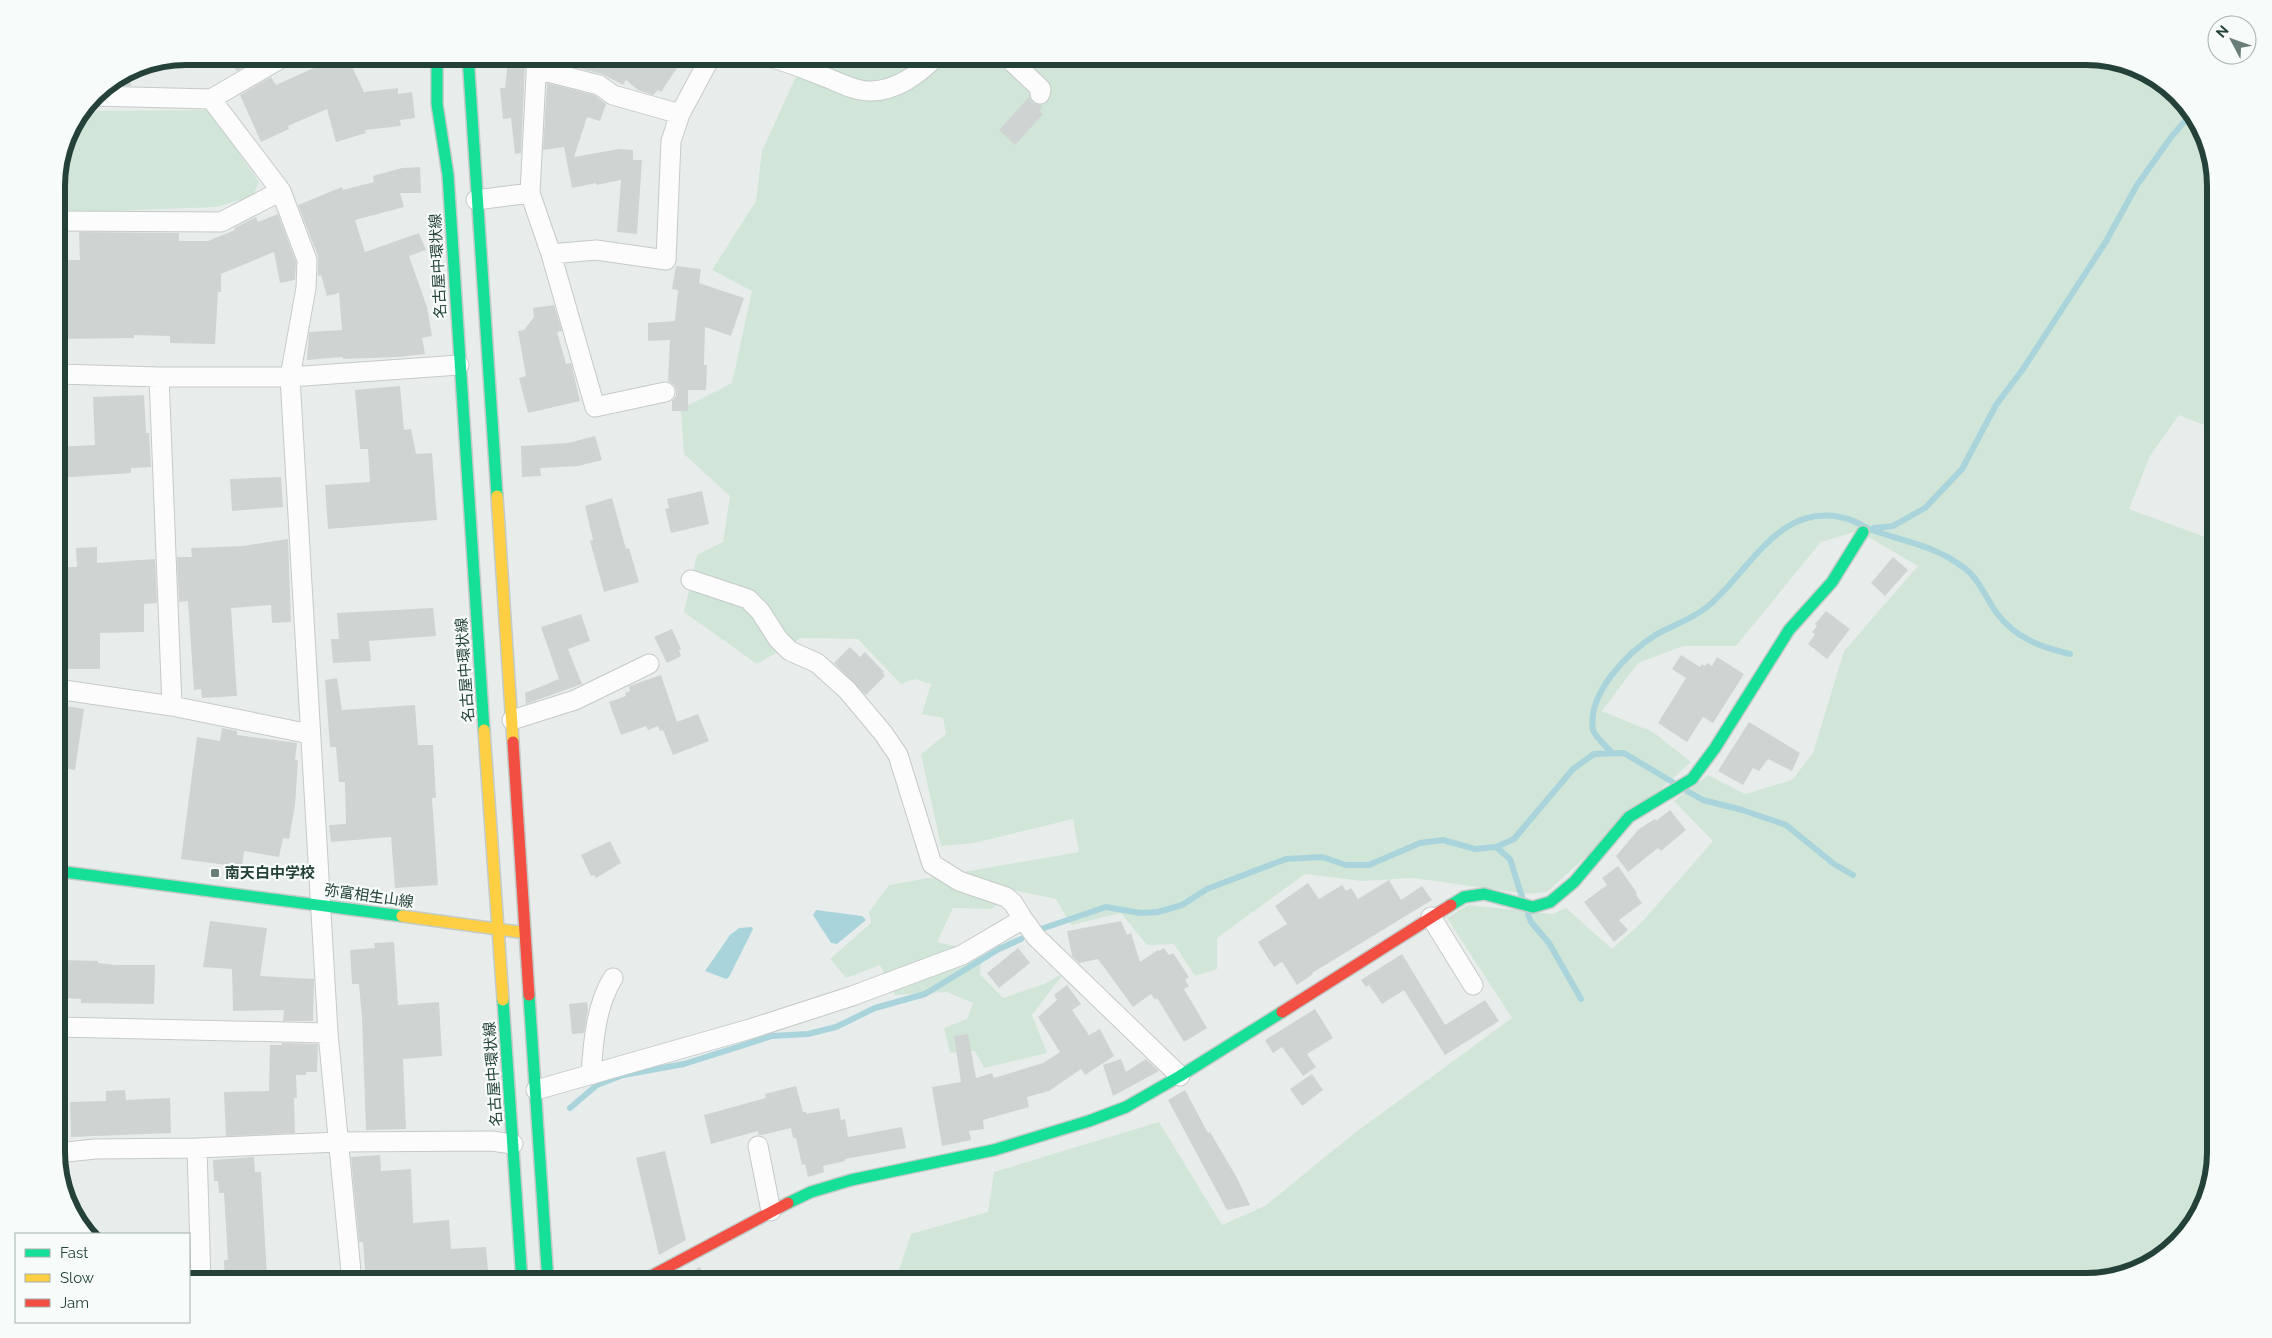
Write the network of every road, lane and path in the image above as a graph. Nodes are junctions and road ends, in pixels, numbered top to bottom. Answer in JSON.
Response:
{"nodes":[{"id":1,"x":270,"y":65,"type":"edge"},
{"id":2,"x":437,"y":65,"type":"edge"},
{"id":3,"x":468,"y":65,"type":"edge"},
{"id":4,"x":536,"y":65,"type":"edge"},
{"id":5,"x":542,"y":65,"type":"edge"},
{"id":6,"x":706,"y":65,"type":"edge"},
{"id":7,"x":795,"y":65,"type":"edge"},
{"id":8,"x":925,"y":65,"type":"edge"},
{"id":9,"x":1016,"y":65,"type":"edge"},
{"id":10,"x":1040,"y":94,"type":"dead end"},
{"id":11,"x":104,"y":96,"type":"edge"},
{"id":12,"x":211,"y":99,"type":"junction"},
{"id":13,"x":680,"y":114,"type":"junction"},
{"id":14,"x":281,"y":191,"type":"junction"},
{"id":15,"x":530,"y":193,"type":"junction"},
{"id":16,"x":476,"y":200,"type":"junction"},
{"id":17,"x":65,"y":221,"type":"edge"},
{"id":18,"x":551,"y":254,"type":"junction"},
{"id":19,"x":459,"y":365,"type":"junction"},
{"id":20,"x":65,"y":374,"type":"edge"},
{"id":21,"x":159,"y":377,"type":"junction"},
{"id":22,"x":290,"y":377,"type":"junction"},
{"id":23,"x":665,"y":392,"type":"dead end"},
{"id":24,"x":1864,"y":532,"type":"dead end"},
{"id":25,"x":691,"y":580,"type":"dead end"},
{"id":26,"x":648,"y":664,"type":"dead end"},
{"id":27,"x":65,"y":690,"type":"edge"},
{"id":28,"x":172,"y":706,"type":"junction"},
{"id":29,"x":512,"y":720,"type":"junction"},
{"id":30,"x":310,"y":734,"type":"junction"},
{"id":31,"x":65,"y":872,"type":"edge"},
{"id":32,"x":319,"y":904,"type":"junction"},
{"id":33,"x":1432,"y":917,"type":"junction"},
{"id":34,"x":1023,"y":919,"type":"junction"},
{"id":35,"x":498,"y":927,"type":"junction"},
{"id":36,"x":526,"y":934,"type":"junction"},
{"id":37,"x":613,"y":978,"type":"dead end"},
{"id":38,"x":1473,"y":985,"type":"dead end"},
{"id":39,"x":65,"y":1027,"type":"edge"},
{"id":40,"x":328,"y":1034,"type":"junction"},
{"id":41,"x":591,"y":1075,"type":"junction"},
{"id":42,"x":1180,"y":1076,"type":"junction"},
{"id":43,"x":536,"y":1090,"type":"junction"},
{"id":44,"x":338,"y":1142,"type":"junction"},
{"id":45,"x":513,"y":1144,"type":"junction"},
{"id":46,"x":758,"y":1146,"type":"dead end"},
{"id":47,"x":197,"y":1148,"type":"junction"},
{"id":48,"x":65,"y":1152,"type":"edge"},
{"id":49,"x":771,"y":1211,"type":"junction"},
{"id":50,"x":201,"y":1273,"type":"edge"},
{"id":51,"x":351,"y":1273,"type":"edge"},
{"id":52,"x":521,"y":1273,"type":"edge"},
{"id":53,"x":547,"y":1273,"type":"edge"},
{"id":54,"x":657,"y":1273,"type":"edge"}],
"edges":[{"from":1,"to":12,"type":"street"},
{"from":2,"to":19,"type":"main road","name":"名古屋中環状線"},
{"from":3,"to":16,"type":"main road"},
{"from":4,"to":15,"type":"street"},
{"from":5,"to":13,"type":"street"},
{"from":6,"to":13,"type":"street"},
{"from":7,"to":8,"type":"street"},
{"from":9,"to":10,"type":"street"},
{"from":11,"to":12,"type":"street"},
{"from":12,"to":14,"type":"street"},
{"from":13,"to":18,"type":"street"},
{"from":14,"to":17,"type":"street"},
{"from":14,"to":22,"type":"street"},
{"from":15,"to":16,"type":"street"},
{"from":15,"to":18,"type":"street"},
{"from":16,"to":29,"type":"main road"},
{"from":18,"to":23,"type":"street"},
{"from":19,"to":22,"type":"street"},
{"from":19,"to":35,"type":"main road","name":"名古屋中環状線"},
{"from":20,"to":21,"type":"street"},
{"from":21,"to":22,"type":"street"},
{"from":21,"to":28,"type":"street"},
{"from":22,"to":30,"type":"street"},
{"from":24,"to":33,"type":"main road"},
{"from":25,"to":34,"type":"street"},
{"from":26,"to":29,"type":"street"},
{"from":27,"to":28,"type":"street"},
{"from":28,"to":30,"type":"street"},
{"from":29,"to":36,"type":"main road"},
{"from":30,"to":32,"type":"street"},
{"from":31,"to":32,"type":"main road","name":"弥富相生山線"},
{"from":32,"to":35,"type":"main road","name":"弥富相生山線"},
{"from":32,"to":40,"type":"street"},
{"from":33,"to":38,"type":"street"},
{"from":33,"to":42,"type":"main road"},
{"from":34,"to":41,"type":"street"},
{"from":34,"to":42,"type":"street"},
{"from":35,"to":36,"type":"main road","name":"弥富相生山線"},
{"from":35,"to":45,"type":"main road","name":"名古屋中環状線"},
{"from":36,"to":43,"type":"main road"},
{"from":37,"to":41,"type":"street"},
{"from":39,"to":40,"type":"street"},
{"from":40,"to":44,"type":"street"},
{"from":41,"to":43,"type":"street"},
{"from":42,"to":49,"type":"main road"},
{"from":43,"to":53,"type":"main road"},
{"from":44,"to":45,"type":"street"},
{"from":44,"to":47,"type":"street"},
{"from":44,"to":51,"type":"street"},
{"from":45,"to":52,"type":"main road","name":"名古屋中環状線"},
{"from":46,"to":49,"type":"street"},
{"from":47,"to":48,"type":"street"},
{"from":47,"to":50,"type":"street"},
{"from":49,"to":54,"type":"main road"}]}
